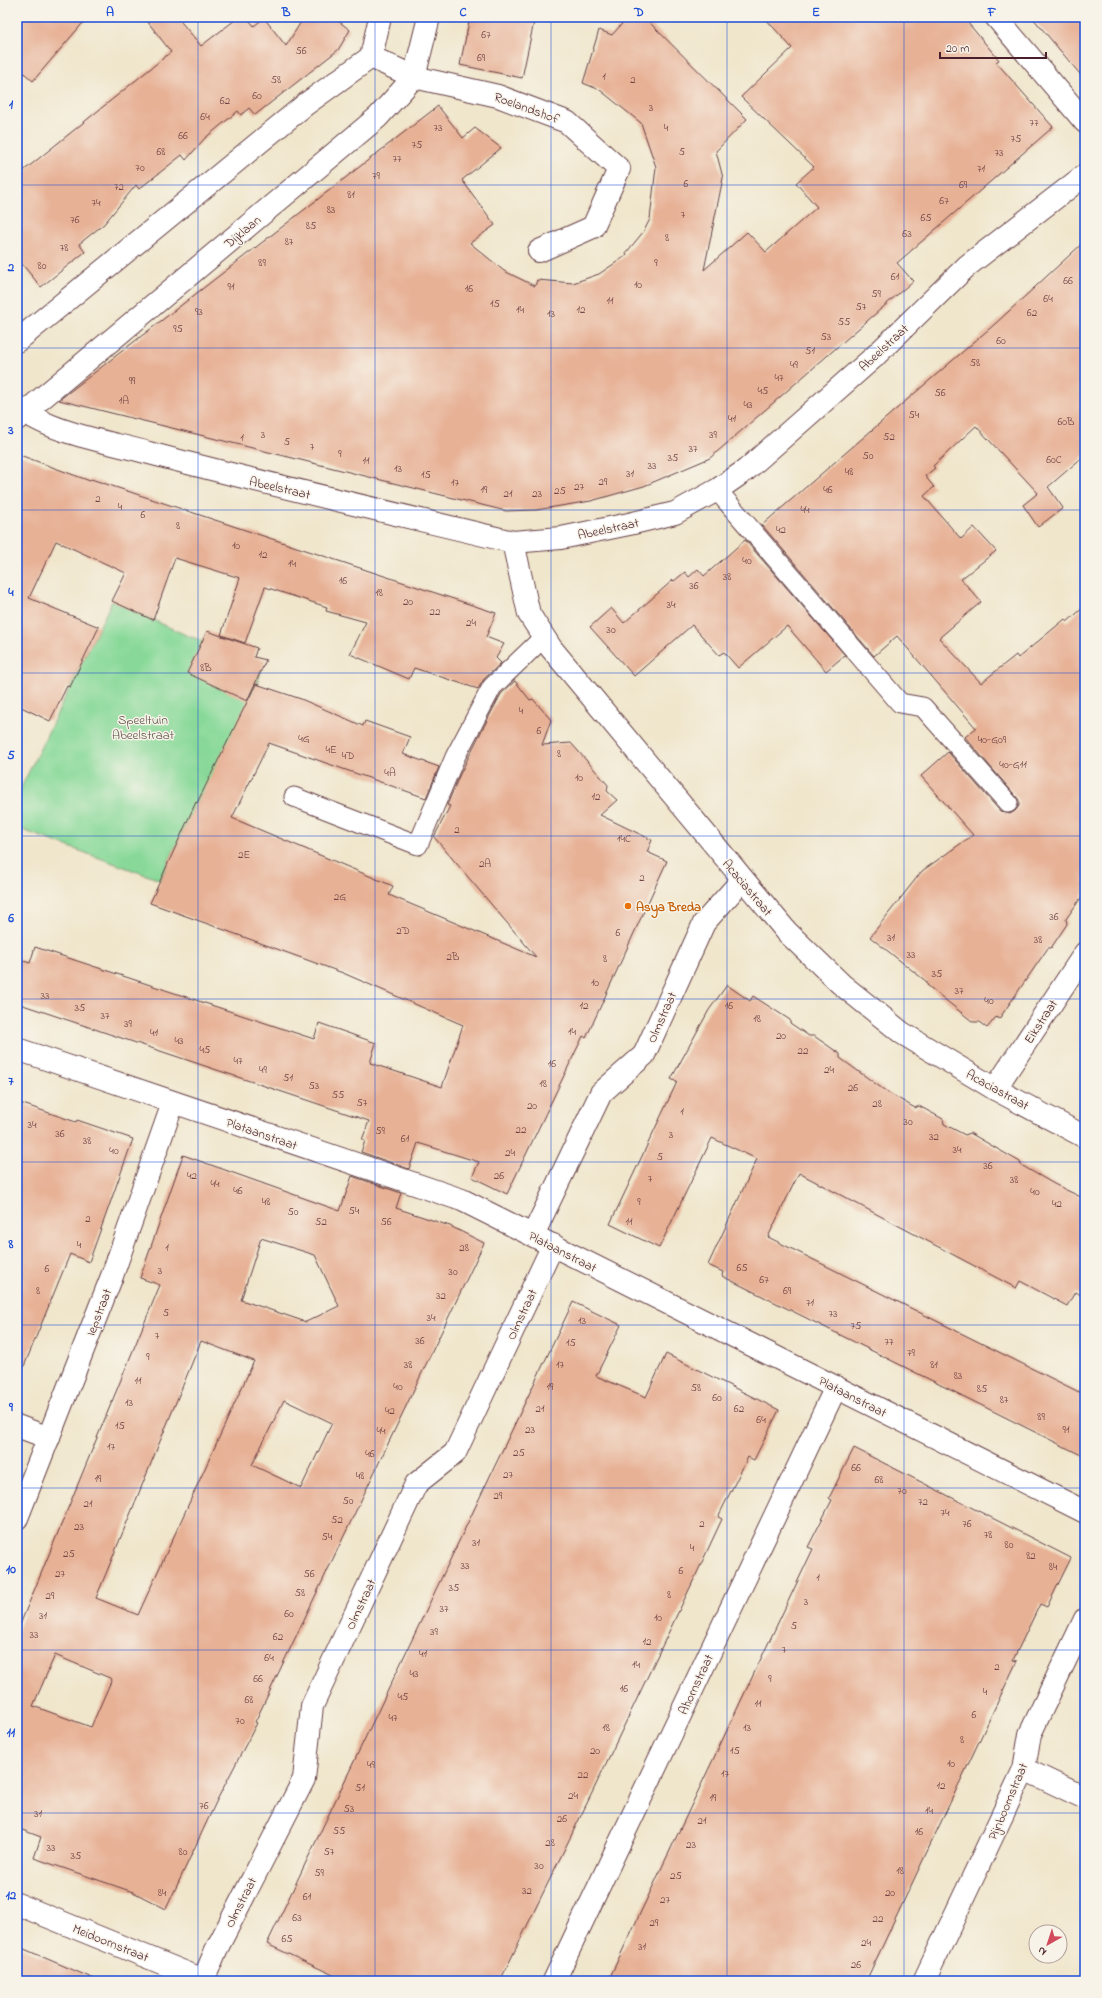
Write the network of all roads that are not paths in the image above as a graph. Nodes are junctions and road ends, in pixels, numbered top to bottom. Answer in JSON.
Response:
{"nodes":[{"id":1,"x":380,"y":17,"type":"edge"},
{"id":2,"x":429,"y":17,"type":"edge"},
{"id":3,"x":996,"y":17,"type":"edge"},
{"id":4,"x":372,"y":57,"type":"junction"},
{"id":5,"x":414,"y":77,"type":"junction"},
{"id":6,"x":1085,"y":122,"type":"edge"},
{"id":7,"x":1085,"y":175,"type":"edge"},
{"id":8,"x":539,"y":251,"type":"dead end"},
{"id":9,"x":17,"y":341,"type":"edge"},
{"id":10,"x":20,"y":412,"type":"edge"},
{"id":11,"x":717,"y":490,"type":"junction"},
{"id":12,"x":513,"y":542,"type":"junction"},
{"id":13,"x":544,"y":637,"type":"junction"},
{"id":14,"x":294,"y":797,"type":"dead end"},
{"id":15,"x":1008,"y":803,"type":"dead end"},
{"id":16,"x":742,"y":880,"type":"junction"},
{"id":17,"x":1085,"y":953,"type":"edge"},
{"id":18,"x":17,"y":1049,"type":"edge"},
{"id":19,"x":995,"y":1089,"type":"junction"},
{"id":20,"x":173,"y":1103,"type":"junction"},
{"id":21,"x":1085,"y":1137,"type":"edge"},
{"id":22,"x":533,"y":1235,"type":"junction"},
{"id":23,"x":553,"y":1245,"type":"junction"},
{"id":24,"x":836,"y":1387,"type":"junction"},
{"id":25,"x":17,"y":1426,"type":"edge"},
{"id":26,"x":48,"y":1438,"type":"junction"},
{"id":27,"x":1085,"y":1512,"type":"edge"},
{"id":28,"x":17,"y":1518,"type":"edge"},
{"id":29,"x":1085,"y":1619,"type":"edge"},
{"id":30,"x":1024,"y":1769,"type":"junction"},
{"id":31,"x":1085,"y":1798,"type":"edge"},
{"id":32,"x":17,"y":1904,"type":"edge"},
{"id":33,"x":204,"y":1981,"type":"edge"},
{"id":34,"x":554,"y":1981,"type":"edge"},
{"id":35,"x":924,"y":1981,"type":"edge"}],
"edges":[{"from":1,"to":4,"type":"street"},
{"from":2,"to":5,"type":"street","name":"Dijklaan"},
{"from":3,"to":6,"type":"street"},
{"from":4,"to":5,"type":"street","name":"Roelandshof"},
{"from":4,"to":9,"type":"street"},
{"from":5,"to":8,"type":"street","name":"Roelandshof"},
{"from":5,"to":10,"type":"street","name":"Dijklaan"},
{"from":7,"to":11,"type":"street","name":"Abeelstraat"},
{"from":10,"to":12,"type":"street","name":"Abeelstraat"},
{"from":11,"to":12,"type":"street","name":"Abeelstraat"},
{"from":11,"to":15,"type":"lane"},
{"from":12,"to":13,"type":"street","name":"Acaciastraat"},
{"from":13,"to":14,"type":"lane"},
{"from":13,"to":16,"type":"street","name":"Acaciastraat"},
{"from":16,"to":19,"type":"street","name":"Acaciastraat"},
{"from":16,"to":22,"type":"street","name":"Olmstraat"},
{"from":17,"to":19,"type":"street","name":"Eikstraat"},
{"from":18,"to":20,"type":"street","name":"Plataanstraat"},
{"from":19,"to":21,"type":"street","name":"Acaciastraat"},
{"from":20,"to":22,"type":"street","name":"Plataanstraat"},
{"from":20,"to":26,"type":"street","name":"Iepstraat"},
{"from":22,"to":23,"type":"street","name":"Plataanstraat"},
{"from":23,"to":24,"type":"street","name":"Plataanstraat"},
{"from":23,"to":33,"type":"street","name":"Olmstraat"},
{"from":24,"to":27,"type":"street","name":"Plataanstraat"},
{"from":24,"to":34,"type":"street","name":"Ahornstraat"},
{"from":25,"to":26,"type":"street"},
{"from":26,"to":28,"type":"street","name":"Iepstraat"},
{"from":29,"to":30,"type":"street","name":"Pijnboomstraat"},
{"from":30,"to":31,"type":"street"},
{"from":30,"to":35,"type":"street","name":"Pijnboomstraat"},
{"from":32,"to":33,"type":"street","name":"Meidoornstraat"}]}
